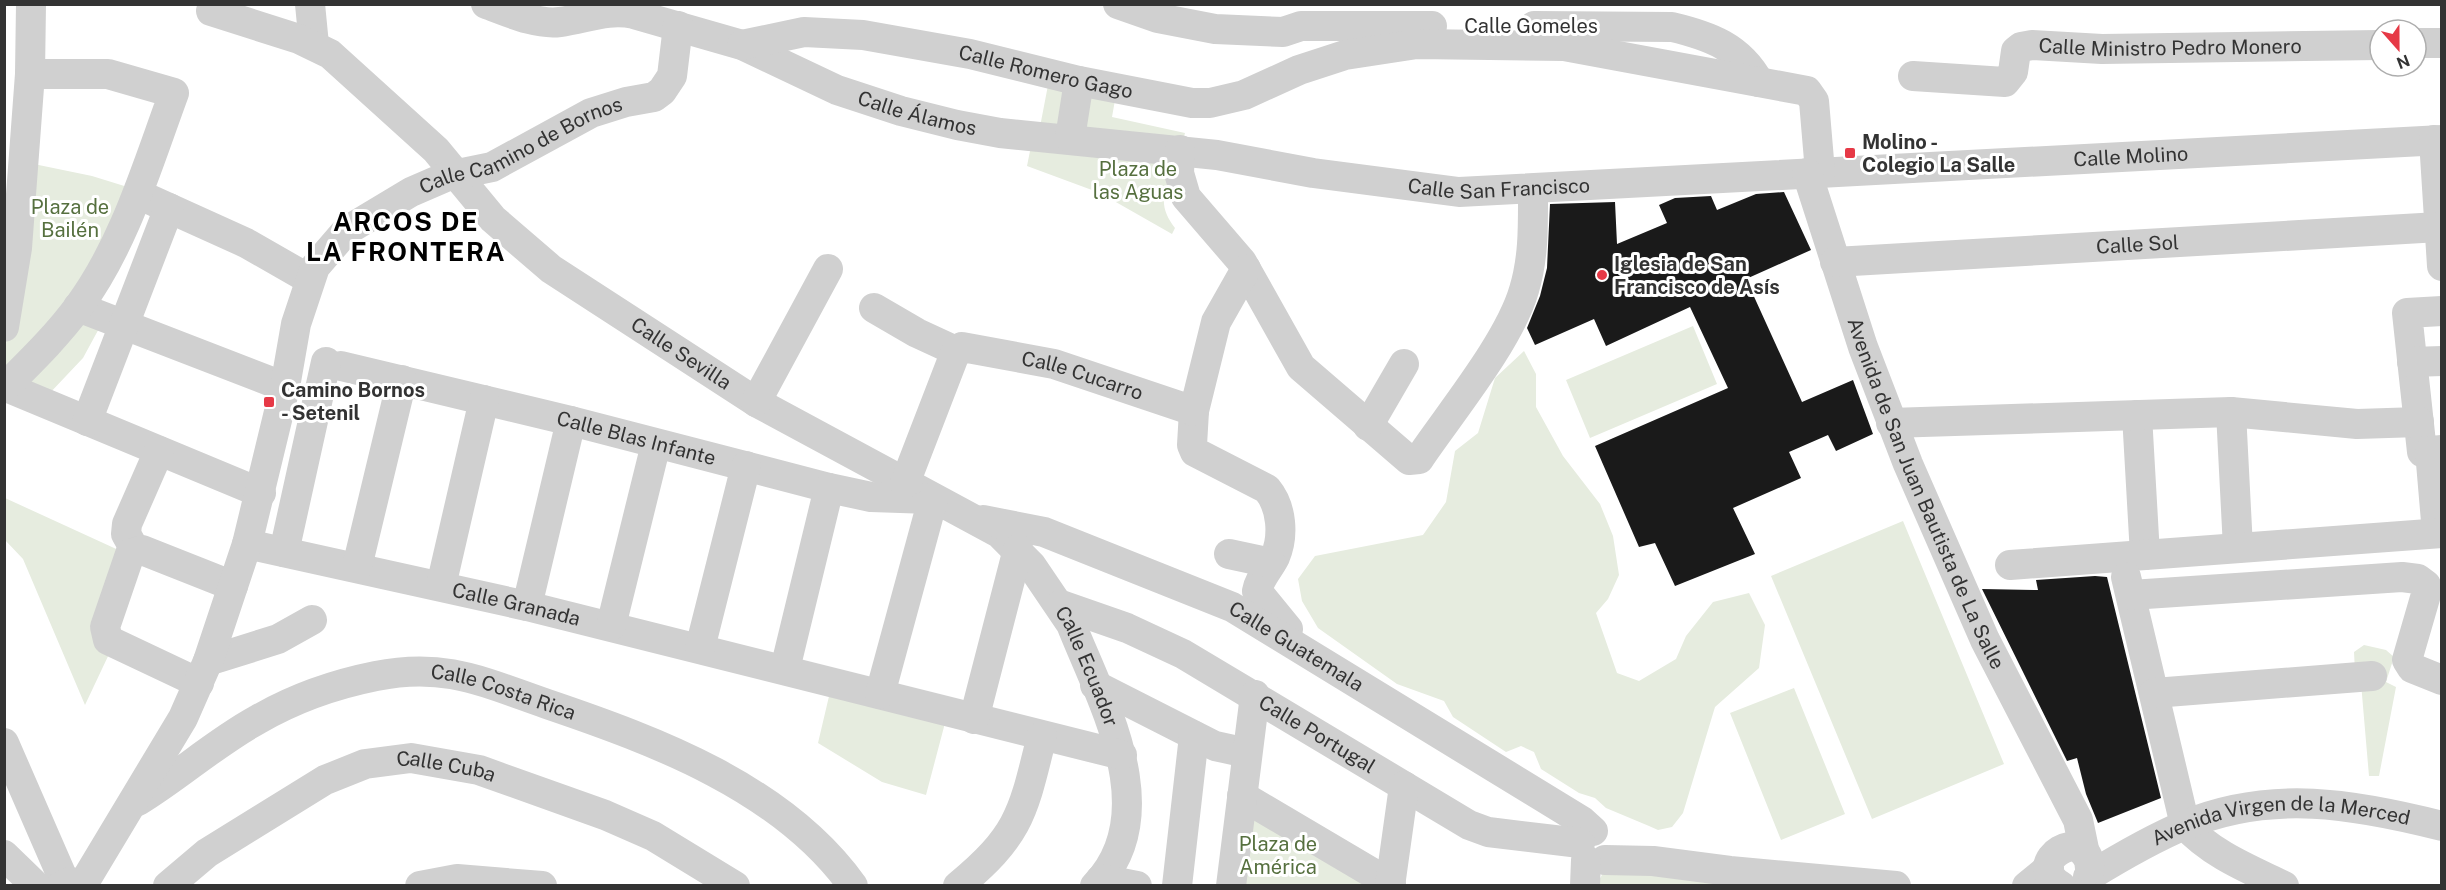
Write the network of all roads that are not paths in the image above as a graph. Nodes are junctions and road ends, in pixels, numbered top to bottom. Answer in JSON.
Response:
{"nodes":[{"id":1,"x":31,"y":4,"type":"edge"},
{"id":2,"x":310,"y":4,"type":"edge"},
{"id":3,"x":486,"y":4,"type":"edge"},
{"id":4,"x":1118,"y":4,"type":"edge"},
{"id":5,"x":615,"y":8,"type":"edge"},
{"id":6,"x":211,"y":11,"type":"dead end"},
{"id":7,"x":567,"y":13,"type":"edge"},
{"id":8,"x":678,"y":26,"type":"junction"},
{"id":9,"x":1283,"y":32,"type":"junction"},
{"id":10,"x":314,"y":45,"type":"junction"},
{"id":11,"x":742,"y":45,"type":"junction"},
{"id":12,"x":2368,"y":45,"type":"edge"},
{"id":13,"x":1295,"y":72,"type":"junction"},
{"id":14,"x":30,"y":74,"type":"junction"},
{"id":15,"x":1914,"y":76,"type":"dead end"},
{"id":16,"x":1079,"y":81,"type":"junction"},
{"id":17,"x":1759,"y":82,"type":"junction"},
{"id":18,"x":1070,"y":138,"type":"junction"},
{"id":19,"x":2438,"y":140,"type":"edge"},
{"id":20,"x":1180,"y":150,"type":"junction"},
{"id":21,"x":1814,"y":172,"type":"junction"},
{"id":22,"x":455,"y":175,"type":"junction"},
{"id":23,"x":1533,"y":190,"type":"junction"},
{"id":24,"x":137,"y":194,"type":"junction"},
{"id":25,"x":2440,"y":197,"type":"edge"},
{"id":26,"x":169,"y":208,"type":"junction"},
{"id":27,"x":2440,"y":245,"type":"edge"},
{"id":28,"x":11,"y":248,"type":"edge"},
{"id":29,"x":1835,"y":262,"type":"junction"},
{"id":30,"x":2442,"y":266,"type":"edge"},
{"id":31,"x":828,"y":269,"type":"dead end"},
{"id":32,"x":1246,"y":269,"type":"junction"},
{"id":33,"x":309,"y":279,"type":"junction"},
{"id":34,"x":78,"y":307,"type":"junction"},
{"id":35,"x":874,"y":308,"type":"dead end"},
{"id":36,"x":2442,"y":311,"type":"edge"},
{"id":37,"x":124,"y":325,"type":"junction"},
{"id":38,"x":4,"y":327,"type":"edge"},
{"id":39,"x":956,"y":351,"type":"junction"},
{"id":40,"x":2427,"y":361,"type":"edge"},
{"id":41,"x":1404,"y":364,"type":"dead end"},
{"id":42,"x":402,"y":380,"type":"junction"},
{"id":43,"x":285,"y":387,"type":"junction"},
{"id":44,"x":5,"y":388,"type":"edge"},
{"id":45,"x":484,"y":400,"type":"junction"},
{"id":46,"x":756,"y":402,"type":"junction"},
{"id":47,"x":1194,"y":411,"type":"junction"},
{"id":48,"x":2231,"y":412,"type":"junction"},
{"id":49,"x":2137,"y":415,"type":"junction"},
{"id":50,"x":2426,"y":415,"type":"edge"},
{"id":51,"x":87,"y":421,"type":"junction"},
{"id":52,"x":571,"y":421,"type":"junction"},
{"id":53,"x":1892,"y":423,"type":"junction"},
{"id":54,"x":1368,"y":426,"type":"junction"},
{"id":55,"x":656,"y":444,"type":"junction"},
{"id":56,"x":159,"y":451,"type":"junction"},
{"id":57,"x":2431,"y":451,"type":"edge"},
{"id":58,"x":746,"y":466,"type":"junction"},
{"id":59,"x":905,"y":483,"type":"junction"},
{"id":60,"x":829,"y":488,"type":"junction"},
{"id":61,"x":2438,"y":491,"type":"edge"},
{"id":62,"x":261,"y":493,"type":"junction"},
{"id":63,"x":933,"y":499,"type":"junction"},
{"id":64,"x":975,"y":518,"type":"junction"},
{"id":65,"x":2439,"y":533,"type":"edge"},
{"id":66,"x":247,"y":544,"type":"junction"},
{"id":67,"x":2238,"y":548,"type":"junction"},
{"id":68,"x":1018,"y":549,"type":"junction"},
{"id":69,"x":135,"y":550,"type":"junction"},
{"id":70,"x":284,"y":552,"type":"junction"},
{"id":71,"x":1229,"y":554,"type":"dead end"},
{"id":72,"x":2133,"y":556,"type":"junction"},
{"id":73,"x":1271,"y":563,"type":"junction"},
{"id":74,"x":2010,"y":565,"type":"dead end"},
{"id":75,"x":357,"y":567,"type":"junction"},
{"id":76,"x":233,"y":586,"type":"junction"},
{"id":77,"x":441,"y":586,"type":"junction"},
{"id":78,"x":2131,"y":595,"type":"junction"},
{"id":79,"x":1060,"y":605,"type":"junction"},
{"id":80,"x":526,"y":606,"type":"junction"},
{"id":81,"x":312,"y":620,"type":"dead end"},
{"id":82,"x":611,"y":626,"type":"junction"},
{"id":83,"x":1297,"y":646,"type":"junction"},
{"id":84,"x":699,"y":648,"type":"junction"},
{"id":85,"x":785,"y":669,"type":"junction"},
{"id":86,"x":203,"y":672,"type":"junction"},
{"id":87,"x":2372,"y":676,"type":"dead end"},
{"id":88,"x":2442,"y":680,"type":"edge"},
{"id":89,"x":1095,"y":685,"type":"junction"},
{"id":90,"x":2154,"y":693,"type":"junction"},
{"id":91,"x":880,"y":694,"type":"junction"},
{"id":92,"x":1255,"y":695,"type":"junction"},
{"id":93,"x":974,"y":718,"type":"junction"},
{"id":94,"x":1042,"y":736,"type":"junction"},
{"id":95,"x":1194,"y":736,"type":"junction"},
{"id":96,"x":4,"y":743,"type":"edge"},
{"id":97,"x":1247,"y":753,"type":"junction"},
{"id":98,"x":1122,"y":755,"type":"junction"},
{"id":99,"x":1404,"y":786,"type":"junction"},
{"id":100,"x":1242,"y":796,"type":"junction"},
{"id":101,"x":134,"y":803,"type":"junction"},
{"id":102,"x":2185,"y":825,"type":"junction"},
{"id":103,"x":2442,"y":826,"type":"edge"},
{"id":104,"x":4,"y":855,"type":"edge"},
{"id":105,"x":1593,"y":858,"type":"edge"},
{"id":106,"x":2067,"y":871,"type":"edge"},
{"id":107,"x":1098,"y":882,"type":"edge"},
{"id":108,"x":61,"y":885,"type":"edge"},
{"id":109,"x":168,"y":885,"type":"edge"},
{"id":110,"x":420,"y":885,"type":"edge"},
{"id":111,"x":542,"y":885,"type":"edge"},
{"id":112,"x":735,"y":885,"type":"edge"},
{"id":113,"x":853,"y":885,"type":"edge"},
{"id":114,"x":958,"y":885,"type":"edge"},
{"id":115,"x":1137,"y":885,"type":"edge"},
{"id":116,"x":1177,"y":885,"type":"edge"},
{"id":117,"x":1231,"y":885,"type":"edge"},
{"id":118,"x":1390,"y":885,"type":"edge"},
{"id":119,"x":1896,"y":885,"type":"edge"},
{"id":120,"x":2284,"y":885,"type":"edge"}],
"edges":[{"from":1,"to":14,"type":"street"},
{"from":2,"to":10,"type":"street"},
{"from":3,"to":7,"type":"street"},
{"from":4,"to":9,"type":"street","name":"Calle Gomeles"},
{"from":5,"to":7,"type":"street"},
{"from":5,"to":8,"type":"street","name":"Calle Álamos"},
{"from":6,"to":10,"type":"street","name":"Calle Sevilla"},
{"from":8,"to":11,"type":"street","name":"Calle Álamos"},
{"from":8,"to":22,"type":"street","name":"Calle Camino de Bornos"},
{"from":9,"to":13,"type":"street"},
{"from":9,"to":17,"type":"street","name":"Calle Gomeles"},
{"from":10,"to":22,"type":"street","name":"Calle Sevilla"},
{"from":11,"to":16,"type":"street","name":"Calle Romero Gago"},
{"from":11,"to":18,"type":"street","name":"Calle Álamos"},
{"from":12,"to":15,"type":"street","name":"Calle Ministro Pedro Monero"},
{"from":13,"to":16,"type":"street","name":"Calle Romero Gago"},
{"from":13,"to":17,"type":"street","name":"Calle Gomeles"},
{"from":14,"to":24,"type":"street"},
{"from":14,"to":28,"type":"street"},
{"from":16,"to":18,"type":"street"},
{"from":17,"to":21,"type":"street","name":"Calle Gomeles"},
{"from":18,"to":20,"type":"street"},
{"from":19,"to":21,"type":"street","name":"Calle Molino"},
{"from":19,"to":25,"type":"street"},
{"from":20,"to":23,"type":"street","name":"Calle San Francisco"},
{"from":20,"to":32,"type":"street"},
{"from":21,"to":23,"type":"street","name":"Calle San Francisco"},
{"from":21,"to":29,"type":"street","name":"Avenida de San Juan Bautista de La Salle"},
{"from":22,"to":33,"type":"street","name":"Calle Camino de Bornos"},
{"from":22,"to":46,"type":"street","name":"Calle Sevilla"},
{"from":23,"to":54,"type":"street"},
{"from":24,"to":26,"type":"street"},
{"from":24,"to":34,"type":"street"},
{"from":25,"to":27,"type":"street"},
{"from":26,"to":33,"type":"street"},
{"from":26,"to":37,"type":"street"},
{"from":27,"to":29,"type":"street","name":"Calle Sol"},
{"from":27,"to":30,"type":"street"},
{"from":28,"to":38,"type":"street"},
{"from":29,"to":53,"type":"street","name":"Avenida de San Juan Bautista de La Salle"},
{"from":31,"to":46,"type":"street"},
{"from":32,"to":47,"type":"street"},
{"from":32,"to":54,"type":"street"},
{"from":33,"to":43,"type":"street","name":"Calle Camino de Bornos"},
{"from":34,"to":37,"type":"street"},
{"from":34,"to":44,"type":"street"},
{"from":35,"to":39,"type":"street"},
{"from":36,"to":40,"type":"street"},
{"from":37,"to":43,"type":"street"},
{"from":37,"to":51,"type":"street"},
{"from":39,"to":47,"type":"street","name":"Calle Cucarro"},
{"from":39,"to":59,"type":"street"},
{"from":40,"to":50,"type":"street"},
{"from":41,"to":54,"type":"street"},
{"from":42,"to":45,"type":"street","name":"Calle Blas Infante"},
{"from":42,"to":70,"type":"street","name":"Calle Blas Infante"},
{"from":42,"to":75,"type":"street"},
{"from":43,"to":62,"type":"street","name":"Calle Camino de Bornos"},
{"from":44,"to":51,"type":"street"},
{"from":45,"to":52,"type":"street","name":"Calle Blas Infante"},
{"from":45,"to":77,"type":"street"},
{"from":46,"to":59,"type":"street","name":"Calle Sevilla"},
{"from":47,"to":73,"type":"street"},
{"from":48,"to":49,"type":"street"},
{"from":48,"to":50,"type":"street"},
{"from":48,"to":67,"type":"street"},
{"from":49,"to":53,"type":"street"},
{"from":49,"to":72,"type":"street"},
{"from":50,"to":57,"type":"street"},
{"from":51,"to":56,"type":"street"},
{"from":52,"to":55,"type":"street","name":"Calle Blas Infante"},
{"from":52,"to":80,"type":"street"},
{"from":53,"to":106,"type":"street","name":"Avenida de San Juan Bautista de La Salle"},
{"from":55,"to":58,"type":"street","name":"Calle Blas Infante"},
{"from":55,"to":82,"type":"street"},
{"from":56,"to":62,"type":"street"},
{"from":56,"to":69,"type":"street"},
{"from":57,"to":61,"type":"street"},
{"from":58,"to":60,"type":"street","name":"Calle Blas Infante"},
{"from":58,"to":84,"type":"street"},
{"from":59,"to":63,"type":"street","name":"Calle Sevilla"},
{"from":60,"to":63,"type":"street","name":"Calle Blas Infante"},
{"from":60,"to":85,"type":"street"},
{"from":61,"to":65,"type":"street"},
{"from":62,"to":66,"type":"street","name":"Calle Camino de Bornos"},
{"from":63,"to":64,"type":"street","name":"Calle Ecuador"},
{"from":63,"to":91,"type":"street"},
{"from":64,"to":68,"type":"street","name":"Calle Ecuador"},
{"from":64,"to":83,"type":"street","name":"Calle Guatemala"},
{"from":65,"to":67,"type":"street"},
{"from":66,"to":70,"type":"street","name":"Calle Granada"},
{"from":66,"to":76,"type":"street","name":"Calle Camino de Bornos"},
{"from":67,"to":72,"type":"street"},
{"from":68,"to":79,"type":"street","name":"Calle Ecuador"},
{"from":68,"to":93,"type":"street"},
{"from":69,"to":76,"type":"street"},
{"from":69,"to":86,"type":"street"},
{"from":70,"to":75,"type":"street","name":"Calle Granada"},
{"from":71,"to":73,"type":"street"},
{"from":72,"to":74,"type":"street"},
{"from":72,"to":78,"type":"street"},
{"from":73,"to":83,"type":"street"},
{"from":75,"to":77,"type":"street","name":"Calle Granada"},
{"from":76,"to":86,"type":"street","name":"Calle Camino de Bornos"},
{"from":77,"to":80,"type":"street","name":"Calle Granada"},
{"from":78,"to":88,"type":"street"},
{"from":78,"to":90,"type":"street"},
{"from":79,"to":89,"type":"street","name":"Calle Ecuador"},
{"from":79,"to":92,"type":"street","name":"Calle Portugal"},
{"from":80,"to":82,"type":"street","name":"Calle Granada"},
{"from":81,"to":86,"type":"street"},
{"from":82,"to":84,"type":"street","name":"Calle Granada"},
{"from":83,"to":105,"type":"street","name":"Calle Guatemala"},
{"from":84,"to":85,"type":"street","name":"Calle Granada"},
{"from":85,"to":91,"type":"street","name":"Calle Granada"},
{"from":86,"to":101,"type":"street","name":"Calle Camino de Bornos"},
{"from":87,"to":90,"type":"street"},
{"from":89,"to":95,"type":"street"},
{"from":89,"to":98,"type":"street","name":"Calle Ecuador"},
{"from":90,"to":102,"type":"street"},
{"from":91,"to":93,"type":"street","name":"Calle Granada"},
{"from":92,"to":97,"type":"street"},
{"from":92,"to":99,"type":"street","name":"Calle Portugal"},
{"from":93,"to":94,"type":"street","name":"Calle Granada"},
{"from":94,"to":98,"type":"street","name":"Calle Granada"},
{"from":94,"to":114,"type":"street"},
{"from":95,"to":97,"type":"street"},
{"from":95,"to":116,"type":"street"},
{"from":96,"to":108,"type":"street"},
{"from":97,"to":100,"type":"street"},
{"from":98,"to":107,"type":"street","name":"Calle Ecuador"},
{"from":99,"to":105,"type":"street","name":"Calle Portugal"},
{"from":99,"to":118,"type":"street"},
{"from":100,"to":117,"type":"street"},
{"from":100,"to":118,"type":"street"},
{"from":101,"to":108,"type":"street","name":"Calle Camino de Bornos"},
{"from":101,"to":113,"type":"street","name":"Calle Costa Rica"},
{"from":102,"to":103,"type":"street","name":"Avenida Virgen de la Merced"},
{"from":102,"to":106,"type":"street","name":"Avenida Virgen de la Merced"},
{"from":102,"to":120,"type":"street"},
{"from":104,"to":108,"type":"street"},
{"from":105,"to":119,"type":"street","name":"Calle Portugal"},
{"from":107,"to":115,"type":"street"},
{"from":109,"to":112,"type":"street","name":"Calle Cuba"},
{"from":110,"to":111,"type":"street"}]}
